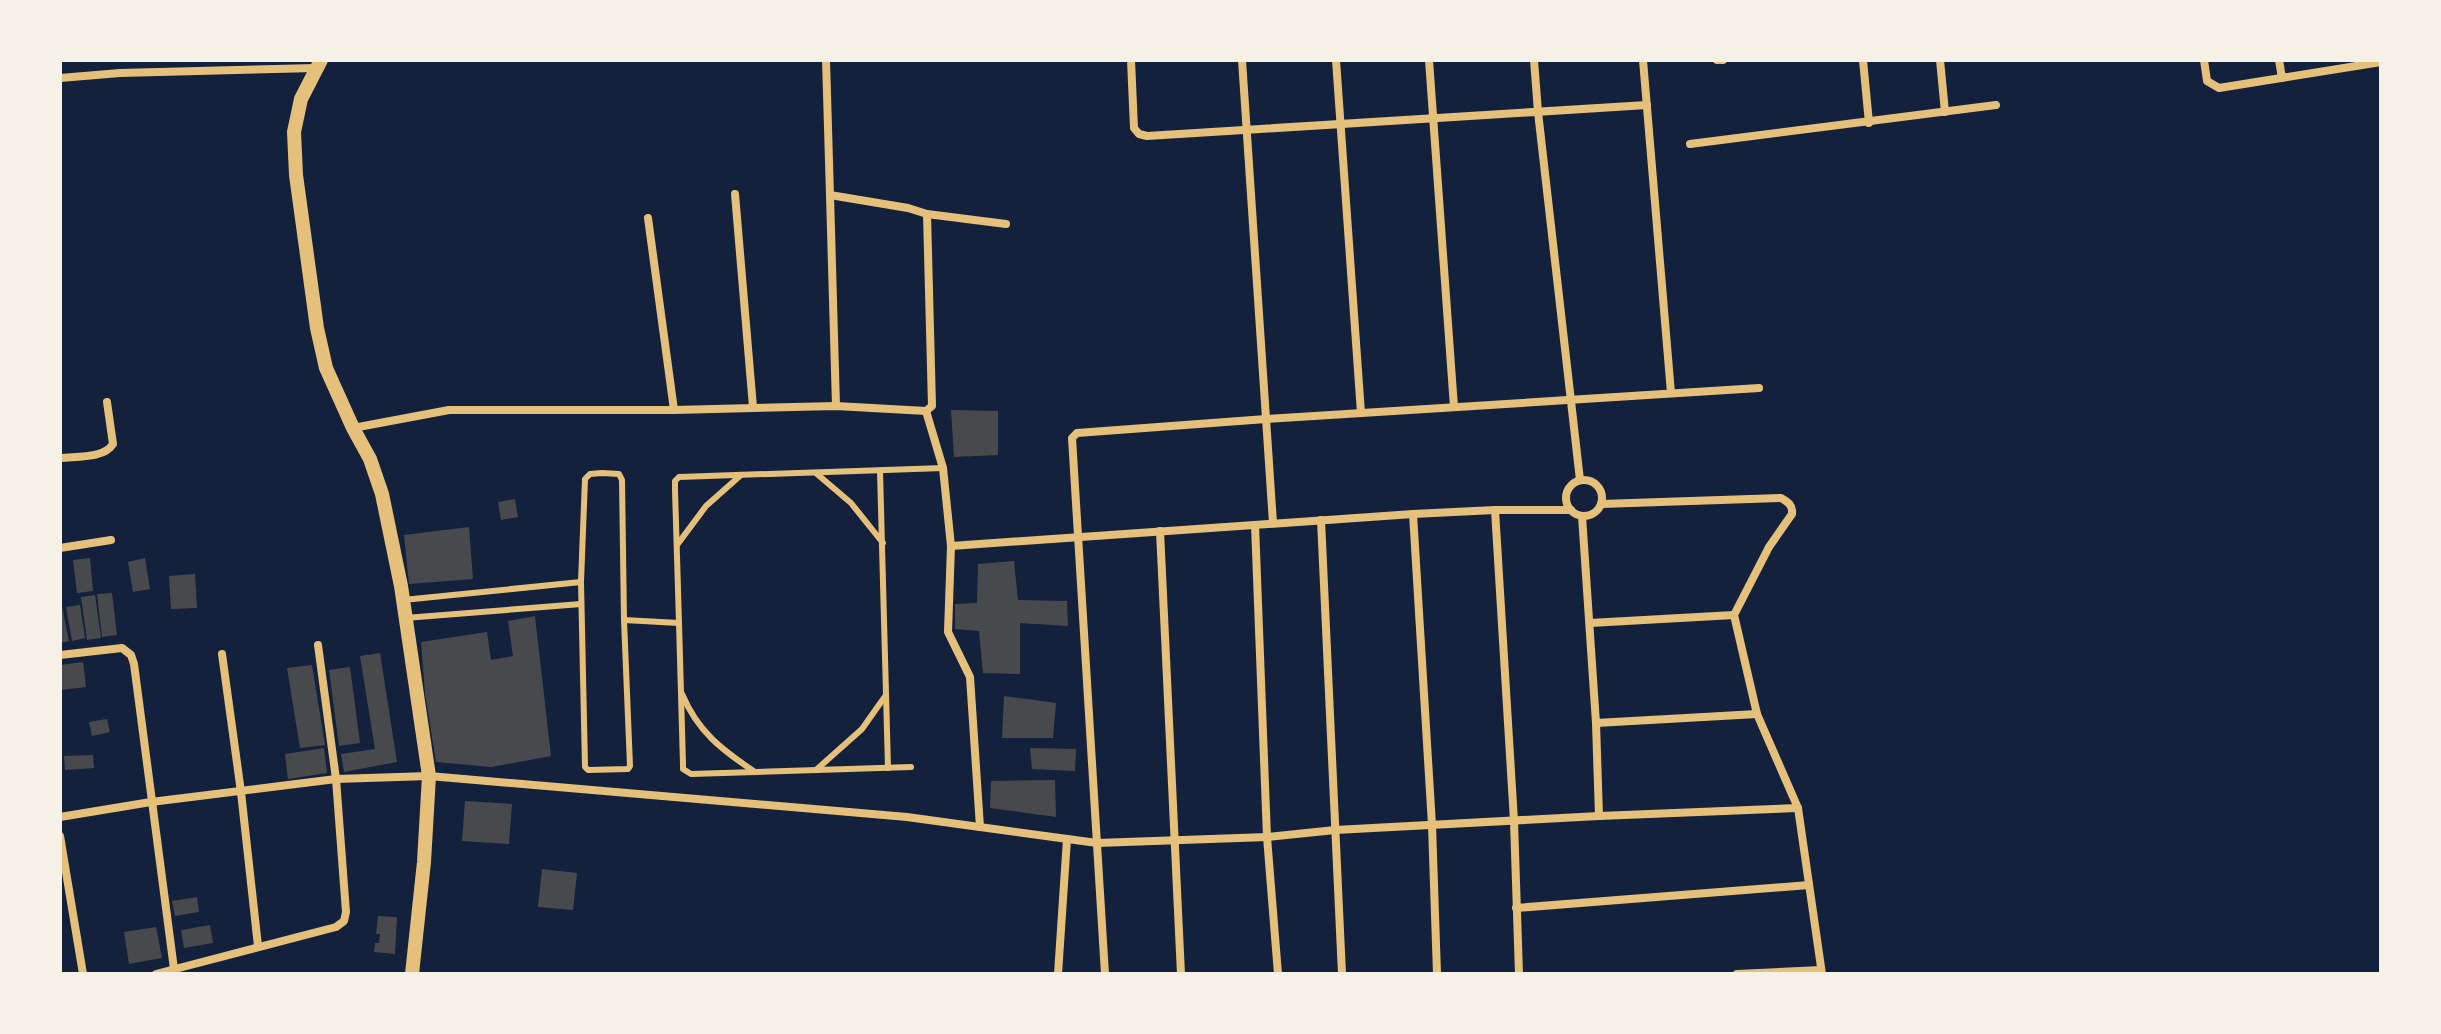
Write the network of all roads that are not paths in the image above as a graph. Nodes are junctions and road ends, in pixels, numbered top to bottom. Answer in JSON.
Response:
{"nodes":[{"id":1,"x":826,"y":60,"type":"edge"},
{"id":2,"x":1131,"y":60,"type":"edge"},
{"id":3,"x":1242,"y":60,"type":"edge"},
{"id":4,"x":1336,"y":60,"type":"edge"},
{"id":5,"x":1429,"y":60,"type":"edge"},
{"id":6,"x":1534,"y":60,"type":"edge"},
{"id":7,"x":1643,"y":60,"type":"edge"},
{"id":8,"x":1863,"y":60,"type":"edge"},
{"id":9,"x":1940,"y":60,"type":"edge"},
{"id":10,"x":2204,"y":60,"type":"edge"},
{"id":11,"x":2279,"y":60,"type":"edge"},
{"id":12,"x":2381,"y":62,"type":"edge"},
{"id":13,"x":2355,"y":63,"type":"edge"},
{"id":14,"x":318,"y":64,"type":"edge"},
{"id":15,"x":60,"y":78,"type":"edge"},
{"id":16,"x":2282,"y":78,"type":"junction"},
{"id":17,"x":1647,"y":105,"type":"junction"},
{"id":18,"x":1996,"y":105,"type":"dead end"},
{"id":19,"x":1538,"y":112,"type":"junction"},
{"id":20,"x":1945,"y":112,"type":"junction"},
{"id":21,"x":1433,"y":118,"type":"junction"},
{"id":22,"x":1341,"y":123,"type":"junction"},
{"id":23,"x":1869,"y":123,"type":"junction"},
{"id":24,"x":1247,"y":129,"type":"junction"},
{"id":25,"x":1690,"y":144,"type":"dead end"},
{"id":26,"x":735,"y":194,"type":"dead end"},
{"id":27,"x":830,"y":195,"type":"junction"},
{"id":28,"x":927,"y":214,"type":"junction"},
{"id":29,"x":648,"y":218,"type":"dead end"},
{"id":30,"x":1006,"y":224,"type":"dead end"},
{"id":31,"x":1759,"y":388,"type":"dead end"},
{"id":32,"x":1671,"y":393,"type":"junction"},
{"id":33,"x":1571,"y":401,"type":"junction"},
{"id":34,"x":107,"y":402,"type":"dead end"},
{"id":35,"x":836,"y":406,"type":"junction"},
{"id":36,"x":753,"y":407,"type":"junction"},
{"id":37,"x":1454,"y":407,"type":"junction"},
{"id":38,"x":674,"y":410,"type":"junction"},
{"id":39,"x":926,"y":411,"type":"junction"},
{"id":40,"x":1361,"y":413,"type":"junction"},
{"id":41,"x":1266,"y":419,"type":"junction"},
{"id":42,"x":353,"y":428,"type":"junction"},
{"id":43,"x":60,"y":458,"type":"edge"},
{"id":44,"x":943,"y":468,"type":"junction"},
{"id":45,"x":880,"y":471,"type":"junction"},
{"id":46,"x":816,"y":473,"type":"junction"},
{"id":47,"x":741,"y":475,"type":"junction"},
{"id":48,"x":1580,"y":480,"type":"junction"},
{"id":49,"x":1601,"y":504,"type":"junction"},
{"id":50,"x":1495,"y":510,"type":"junction"},
{"id":51,"x":1571,"y":510,"type":"junction"},
{"id":52,"x":1413,"y":514,"type":"junction"},
{"id":53,"x":1582,"y":516,"type":"junction"},
{"id":54,"x":1321,"y":520,"type":"junction"},
{"id":55,"x":1273,"y":523,"type":"junction"},
{"id":56,"x":1255,"y":525,"type":"junction"},
{"id":57,"x":1160,"y":531,"type":"junction"},
{"id":58,"x":1078,"y":536,"type":"junction"},
{"id":59,"x":111,"y":540,"type":"dead end"},
{"id":60,"x":883,"y":543,"type":"junction"},
{"id":61,"x":677,"y":545,"type":"junction"},
{"id":62,"x":951,"y":546,"type":"junction"},
{"id":63,"x":60,"y":548,"type":"edge"},
{"id":64,"x":581,"y":582,"type":"junction"},
{"id":65,"x":403,"y":600,"type":"junction"},
{"id":66,"x":581,"y":604,"type":"junction"},
{"id":67,"x":1734,"y":615,"type":"junction"},
{"id":68,"x":405,"y":618,"type":"junction"},
{"id":69,"x":624,"y":620,"type":"junction"},
{"id":70,"x":679,"y":623,"type":"junction"},
{"id":71,"x":1590,"y":623,"type":"junction"},
{"id":72,"x":318,"y":645,"type":"dead end"},
{"id":73,"x":222,"y":654,"type":"dead end"},
{"id":74,"x":60,"y":655,"type":"edge"},
{"id":75,"x":680,"y":691,"type":"junction"},
{"id":76,"x":886,"y":695,"type":"junction"},
{"id":77,"x":1757,"y":714,"type":"junction"},
{"id":78,"x":1596,"y":723,"type":"junction"},
{"id":79,"x":911,"y":767,"type":"dead end"},
{"id":80,"x":888,"y":768,"type":"junction"},
{"id":81,"x":816,"y":770,"type":"junction"},
{"id":82,"x":755,"y":772,"type":"junction"},
{"id":83,"x":429,"y":776,"type":"junction"},
{"id":84,"x":336,"y":779,"type":"junction"},
{"id":85,"x":241,"y":792,"type":"junction"},
{"id":86,"x":151,"y":802,"type":"junction"},
{"id":87,"x":1798,"y":808,"type":"junction"},
{"id":88,"x":1599,"y":816,"type":"junction"},
{"id":89,"x":60,"y":817,"type":"edge"},
{"id":90,"x":1514,"y":821,"type":"junction"},
{"id":91,"x":1432,"y":825,"type":"junction"},
{"id":92,"x":980,"y":827,"type":"junction"},
{"id":93,"x":1335,"y":830,"type":"junction"},
{"id":94,"x":60,"y":836,"type":"edge"},
{"id":95,"x":1267,"y":837,"type":"junction"},
{"id":96,"x":1067,"y":839,"type":"junction"},
{"id":97,"x":1174,"y":839,"type":"junction"},
{"id":98,"x":1097,"y":843,"type":"junction"},
{"id":99,"x":1809,"y":885,"type":"junction"},
{"id":100,"x":1516,"y":908,"type":"junction"},
{"id":101,"x":258,"y":946,"type":"junction"},
{"id":102,"x":174,"y":969,"type":"junction"},
{"id":103,"x":1822,"y":972,"type":"edge"},
{"id":104,"x":83,"y":974,"type":"edge"},
{"id":105,"x":156,"y":974,"type":"edge"},
{"id":106,"x":412,"y":974,"type":"edge"},
{"id":107,"x":1058,"y":974,"type":"edge"},
{"id":108,"x":1105,"y":974,"type":"edge"},
{"id":109,"x":1181,"y":974,"type":"edge"},
{"id":110,"x":1278,"y":974,"type":"edge"},
{"id":111,"x":1342,"y":974,"type":"edge"},
{"id":112,"x":1437,"y":974,"type":"edge"},
{"id":113,"x":1519,"y":974,"type":"edge"},
{"id":114,"x":1737,"y":974,"type":"edge"}],
"edges":[{"from":1,"to":27,"type":"street"},
{"from":2,"to":24,"type":"street"},
{"from":3,"to":24,"type":"street"},
{"from":4,"to":22,"type":"street"},
{"from":5,"to":21,"type":"street"},
{"from":6,"to":19,"type":"street"},
{"from":7,"to":17,"type":"street"},
{"from":8,"to":23,"type":"street"},
{"from":9,"to":20,"type":"street"},
{"from":10,"to":16,"type":"street"},
{"from":11,"to":16,"type":"street"},
{"from":12,"to":13,"type":"street"},
{"from":13,"to":16,"type":"street"},
{"from":14,"to":15,"type":"street"},
{"from":14,"to":42,"type":"street"},
{"from":17,"to":19,"type":"street"},
{"from":17,"to":32,"type":"street"},
{"from":18,"to":20,"type":"street"},
{"from":19,"to":21,"type":"street"},
{"from":19,"to":33,"type":"street"},
{"from":20,"to":23,"type":"street"},
{"from":21,"to":22,"type":"street"},
{"from":21,"to":37,"type":"street"},
{"from":22,"to":24,"type":"street"},
{"from":22,"to":40,"type":"street"},
{"from":23,"to":25,"type":"street"},
{"from":24,"to":41,"type":"street"},
{"from":26,"to":36,"type":"street"},
{"from":27,"to":28,"type":"street"},
{"from":27,"to":35,"type":"street"},
{"from":28,"to":30,"type":"street"},
{"from":28,"to":39,"type":"street"},
{"from":29,"to":38,"type":"street"},
{"from":31,"to":32,"type":"street"},
{"from":32,"to":33,"type":"street"},
{"from":33,"to":37,"type":"street"},
{"from":33,"to":48,"type":"street"},
{"from":34,"to":43,"type":"street"},
{"from":35,"to":36,"type":"street"},
{"from":35,"to":39,"type":"street"},
{"from":36,"to":38,"type":"street"},
{"from":37,"to":40,"type":"street"},
{"from":38,"to":42,"type":"street"},
{"from":39,"to":44,"type":"street"},
{"from":40,"to":41,"type":"street"},
{"from":41,"to":55,"type":"street"},
{"from":41,"to":58,"type":"street"},
{"from":42,"to":65,"type":"street"},
{"from":44,"to":45,"type":"lane"},
{"from":44,"to":62,"type":"street"},
{"from":45,"to":46,"type":"lane"},
{"from":45,"to":60,"type":"lane"},
{"from":46,"to":47,"type":"lane"},
{"from":46,"to":60,"type":"lane"},
{"from":47,"to":61,"type":"lane"},
{"from":47,"to":61,"type":"lane"},
{"from":48,"to":49,"type":"street"},
{"from":48,"to":51,"type":"street"},
{"from":49,"to":53,"type":"street"},
{"from":49,"to":67,"type":"street"},
{"from":50,"to":51,"type":"street"},
{"from":50,"to":52,"type":"street"},
{"from":50,"to":90,"type":"street"},
{"from":51,"to":53,"type":"street"},
{"from":52,"to":54,"type":"street"},
{"from":52,"to":91,"type":"street"},
{"from":53,"to":71,"type":"street"},
{"from":54,"to":55,"type":"street"},
{"from":54,"to":93,"type":"street"},
{"from":55,"to":56,"type":"street"},
{"from":56,"to":57,"type":"street"},
{"from":56,"to":95,"type":"street"},
{"from":57,"to":58,"type":"street"},
{"from":57,"to":97,"type":"street"},
{"from":58,"to":62,"type":"street"},
{"from":58,"to":98,"type":"street"},
{"from":59,"to":63,"type":"street"},
{"from":60,"to":76,"type":"lane"},
{"from":61,"to":70,"type":"lane"},
{"from":62,"to":92,"type":"street"},
{"from":64,"to":65,"type":"lane"},
{"from":64,"to":66,"type":"lane"},
{"from":64,"to":69,"type":"lane"},
{"from":65,"to":68,"type":"street"},
{"from":66,"to":68,"type":"lane"},
{"from":66,"to":69,"type":"lane"},
{"from":67,"to":71,"type":"street"},
{"from":67,"to":77,"type":"street"},
{"from":68,"to":83,"type":"street"},
{"from":69,"to":70,"type":"lane"},
{"from":70,"to":75,"type":"lane"},
{"from":71,"to":78,"type":"street"},
{"from":72,"to":84,"type":"street"},
{"from":73,"to":85,"type":"street"},
{"from":74,"to":86,"type":"street"},
{"from":75,"to":82,"type":"lane"},
{"from":75,"to":82,"type":"lane"},
{"from":76,"to":80,"type":"lane"},
{"from":76,"to":81,"type":"lane"},
{"from":77,"to":78,"type":"street"},
{"from":77,"to":87,"type":"street"},
{"from":78,"to":88,"type":"street"},
{"from":79,"to":80,"type":"lane"},
{"from":80,"to":81,"type":"lane"},
{"from":81,"to":82,"type":"lane"},
{"from":83,"to":84,"type":"street"},
{"from":83,"to":92,"type":"street"},
{"from":83,"to":106,"type":"street"},
{"from":84,"to":85,"type":"street"},
{"from":84,"to":101,"type":"street"},
{"from":85,"to":86,"type":"street"},
{"from":85,"to":101,"type":"street"},
{"from":86,"to":89,"type":"street"},
{"from":86,"to":102,"type":"street"},
{"from":87,"to":88,"type":"street"},
{"from":87,"to":99,"type":"street"},
{"from":88,"to":90,"type":"street"},
{"from":90,"to":91,"type":"street"},
{"from":90,"to":100,"type":"street"},
{"from":91,"to":93,"type":"street"},
{"from":91,"to":112,"type":"street"},
{"from":92,"to":96,"type":"street"},
{"from":93,"to":95,"type":"street"},
{"from":93,"to":111,"type":"street"},
{"from":94,"to":104,"type":"street"},
{"from":95,"to":97,"type":"street"},
{"from":95,"to":110,"type":"street"},
{"from":96,"to":98,"type":"street"},
{"from":96,"to":107,"type":"street"},
{"from":97,"to":98,"type":"street"},
{"from":97,"to":109,"type":"street"},
{"from":98,"to":108,"type":"street"},
{"from":99,"to":100,"type":"street"},
{"from":99,"to":103,"type":"street"},
{"from":100,"to":113,"type":"street"},
{"from":101,"to":102,"type":"street"},
{"from":102,"to":105,"type":"street"},
{"from":103,"to":114,"type":"street"}]}
